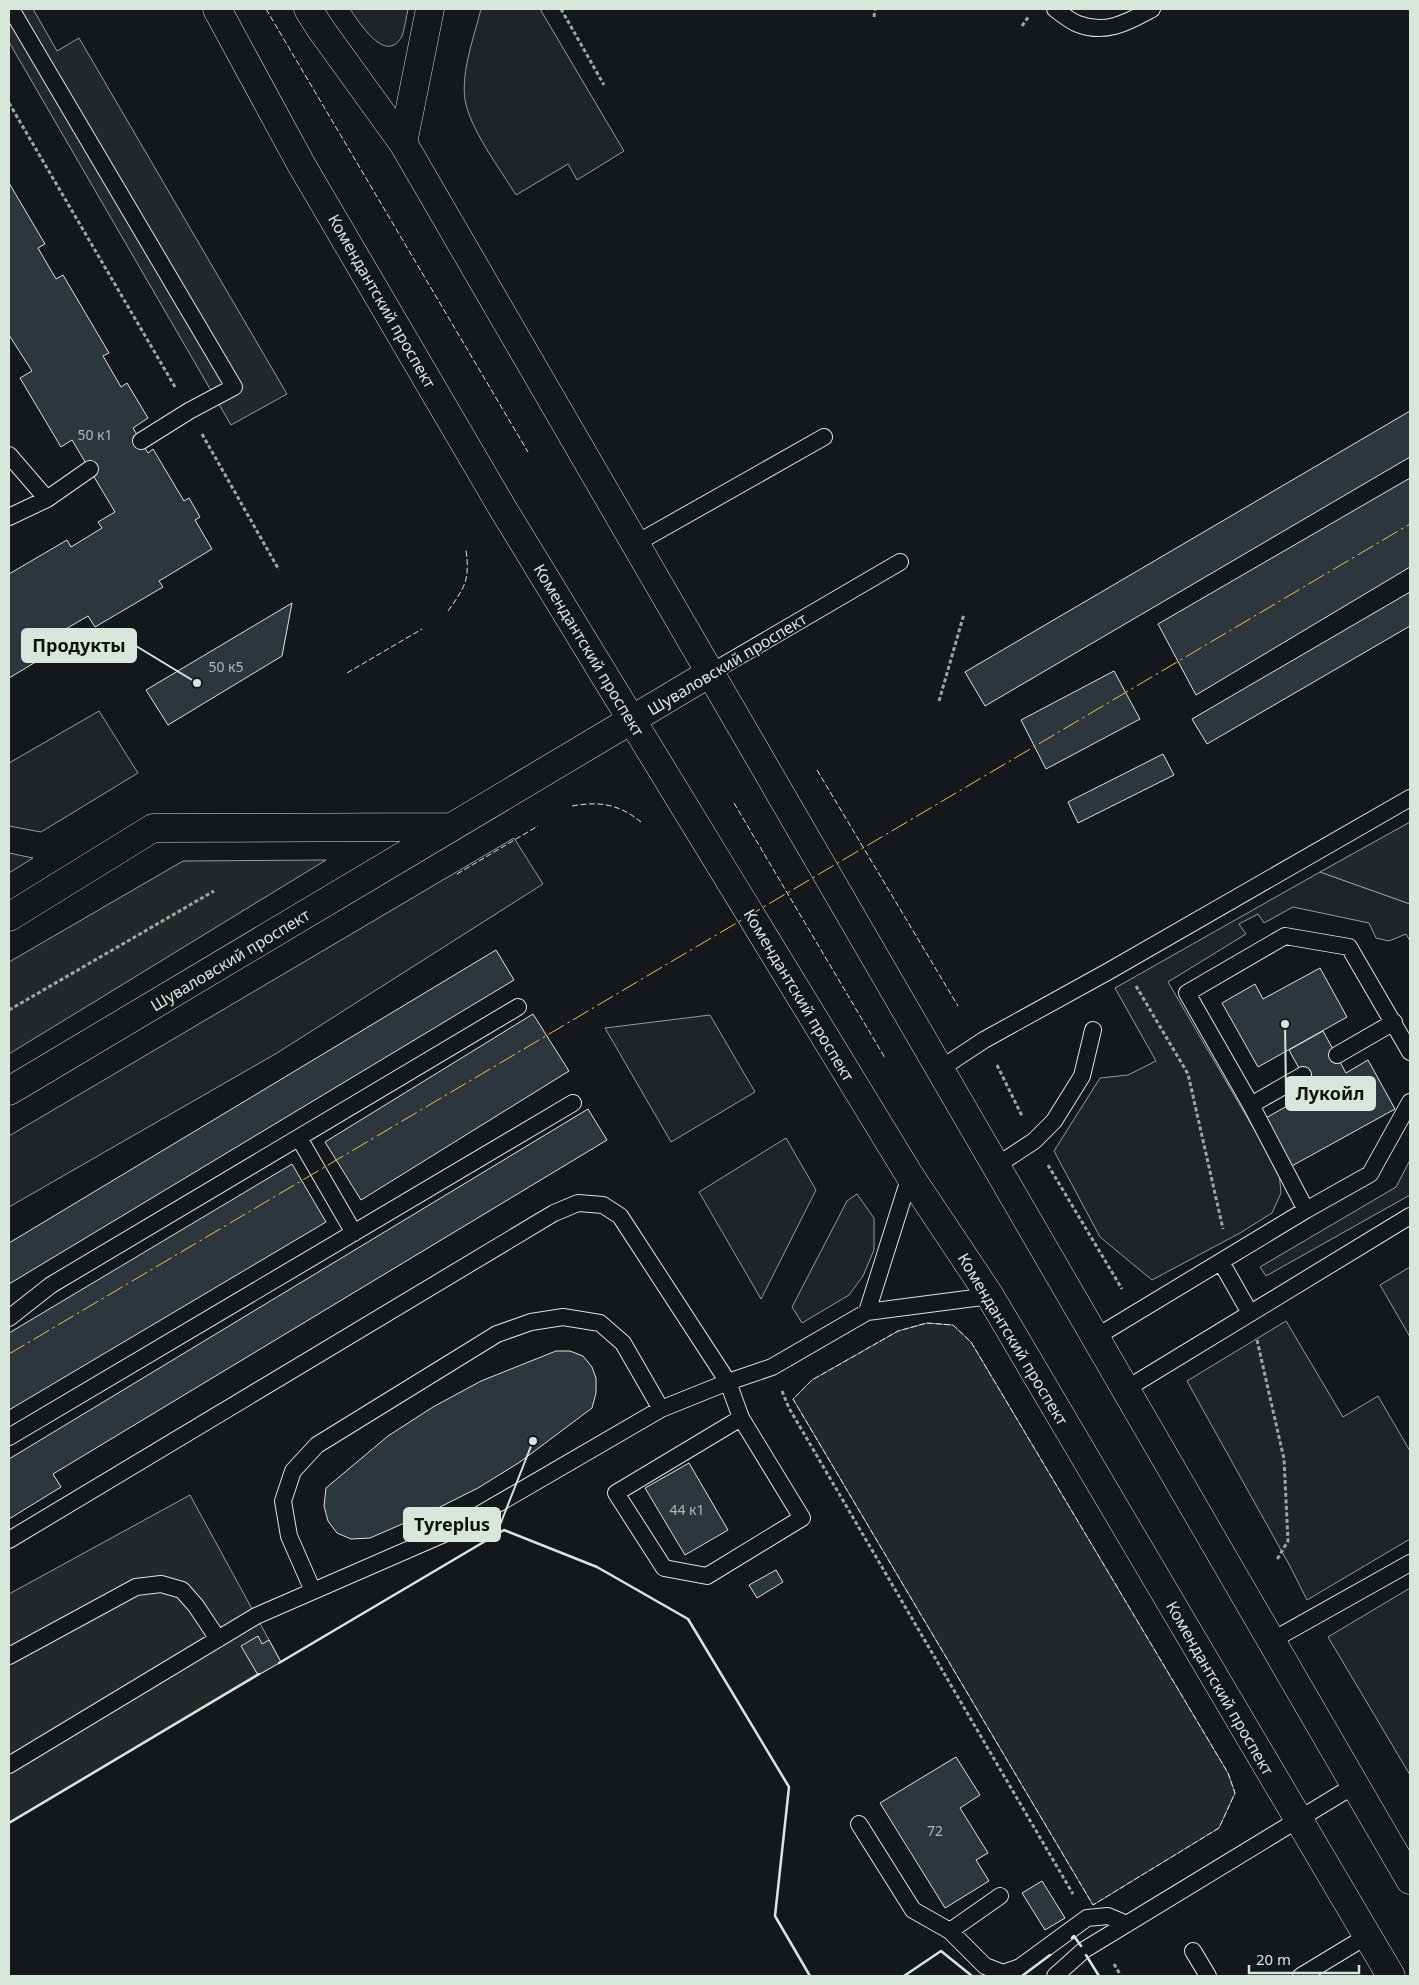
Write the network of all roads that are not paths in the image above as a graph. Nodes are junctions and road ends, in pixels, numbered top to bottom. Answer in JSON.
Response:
{"nodes":[{"id":1,"x":11,"y":9,"type":"edge"},
{"id":2,"x":218,"y":9,"type":"edge"},
{"id":3,"x":308,"y":9,"type":"edge"},
{"id":4,"x":430,"y":9,"type":"edge"},
{"id":5,"x":1055,"y":9,"type":"edge"},
{"id":6,"x":1152,"y":9,"type":"edge"},
{"id":7,"x":403,"y":143,"type":"junction"},
{"id":8,"x":824,"y":437,"type":"dead end"},
{"id":9,"x":141,"y":441,"type":"dead end"},
{"id":10,"x":9,"y":455,"type":"edge"},
{"id":11,"x":90,"y":469,"type":"dead end"},
{"id":12,"x":47,"y":499,"type":"junction"},
{"id":13,"x":9,"y":518,"type":"edge"},
{"id":14,"x":635,"y":544,"type":"junction"},
{"id":15,"x":900,"y":562,"type":"dead end"},
{"id":16,"x":710,"y":673,"type":"junction"},
{"id":17,"x":632,"y":721,"type":"junction"},
{"id":18,"x":1410,"y":798,"type":"edge"},
{"id":19,"x":451,"y":828,"type":"junction"},
{"id":20,"x":9,"y":917,"type":"edge"},
{"id":21,"x":518,"y":1008,"type":"dead end"},
{"id":22,"x":1394,"y":1022,"type":"junction"},
{"id":23,"x":1094,"y":1030,"type":"dead end"},
{"id":24,"x":1410,"y":1052,"type":"edge"},
{"id":25,"x":1337,"y":1055,"type":"dead end"},
{"id":26,"x":940,"y":1069,"type":"junction"},
{"id":27,"x":1303,"y":1075,"type":"dead end"},
{"id":28,"x":9,"y":1091,"type":"edge"},
{"id":29,"x":1410,"y":1102,"type":"edge"},
{"id":30,"x":573,"y":1103,"type":"dead end"},
{"id":31,"x":1251,"y":1105,"type":"junction"},
{"id":32,"x":299,"y":1138,"type":"junction"},
{"id":33,"x":996,"y":1166,"type":"junction"},
{"id":34,"x":910,"y":1176,"type":"junction"},
{"id":35,"x":1306,"y":1210,"type":"junction"},
{"id":36,"x":1410,"y":1216,"type":"edge"},
{"id":37,"x":354,"y":1233,"type":"junction"},
{"id":38,"x":1221,"y":1262,"type":"junction"},
{"id":39,"x":990,"y":1296,"type":"junction"},
{"id":40,"x":867,"y":1312,"type":"junction"},
{"id":41,"x":1250,"y":1313,"type":"junction"},
{"id":42,"x":9,"y":1318,"type":"edge"},
{"id":43,"x":1096,"y":1337,"type":"junction"},
{"id":44,"x":728,"y":1382,"type":"junction"},
{"id":45,"x":1126,"y":1389,"type":"junction"},
{"id":46,"x":661,"y":1409,"type":"junction"},
{"id":47,"x":741,"y":1418,"type":"junction"},
{"id":48,"x":9,"y":1436,"type":"edge"},
{"id":49,"x":9,"y":1540,"type":"edge"},
{"id":50,"x":1410,"y":1563,"type":"edge"},
{"id":51,"x":313,"y":1591,"type":"junction"},
{"id":52,"x":218,"y":1639,"type":"junction"},
{"id":53,"x":1271,"y":1641,"type":"junction"},
{"id":54,"x":9,"y":1656,"type":"edge"},
{"id":55,"x":9,"y":1765,"type":"edge"},
{"id":56,"x":1355,"y":1785,"type":"junction"},
{"id":57,"x":1297,"y":1819,"type":"junction"},
{"id":58,"x":859,"y":1824,"type":"dead end"},
{"id":59,"x":1410,"y":1880,"type":"edge"},
{"id":60,"x":1000,"y":1896,"type":"dead end"},
{"id":61,"x":1127,"y":1924,"type":"junction"},
{"id":62,"x":950,"y":1931,"type":"junction"},
{"id":63,"x":1367,"y":1936,"type":"junction"},
{"id":64,"x":1193,"y":1952,"type":"dead end"},
{"id":65,"x":1055,"y":1976,"type":"edge"},
{"id":66,"x":1208,"y":1976,"type":"edge"},
{"id":67,"x":1301,"y":1976,"type":"edge"},
{"id":68,"x":1391,"y":1976,"type":"edge"}],
"edges":[{"from":1,"to":9,"type":"lane"},
{"from":2,"to":17,"type":"main road","name":"Комендантский проспект"},
{"from":3,"to":7,"type":"main road"},
{"from":4,"to":7,"type":"main road"},
{"from":5,"to":6,"type":"lane"},
{"from":7,"to":14,"type":"main road"},
{"from":8,"to":14,"type":"lane"},
{"from":10,"to":12,"type":"lane"},
{"from":11,"to":12,"type":"lane"},
{"from":12,"to":13,"type":"lane"},
{"from":14,"to":16,"type":"main road"},
{"from":15,"to":16,"type":"lane","name":"Шуваловский проспект"},
{"from":16,"to":17,"type":"main road","name":"Шуваловский проспект"},
{"from":16,"to":26,"type":"main road"},
{"from":17,"to":19,"type":"main road","name":"Шуваловский проспект"},
{"from":17,"to":34,"type":"main road","name":"Комендантский проспект"},
{"from":18,"to":26,"type":"lane"},
{"from":19,"to":20,"type":"main road"},
{"from":19,"to":28,"type":"main road","name":"Шуваловский проспект"},
{"from":21,"to":32,"type":"lane"},
{"from":22,"to":24,"type":"lane"},
{"from":22,"to":25,"type":"lane"},
{"from":22,"to":31,"type":"lane"},
{"from":23,"to":33,"type":"lane"},
{"from":26,"to":33,"type":"main road"},
{"from":27,"to":31,"type":"lane"},
{"from":29,"to":35,"type":"lane"},
{"from":30,"to":37,"type":"lane"},
{"from":31,"to":35,"type":"lane"},
{"from":32,"to":37,"type":"lane"},
{"from":32,"to":42,"type":"lane"},
{"from":33,"to":43,"type":"main road"},
{"from":34,"to":39,"type":"main road","name":"Комендантский проспект"},
{"from":34,"to":40,"type":"lane"},
{"from":35,"to":38,"type":"lane"},
{"from":36,"to":41,"type":"lane"},
{"from":37,"to":48,"type":"lane"},
{"from":38,"to":41,"type":"lane"},
{"from":38,"to":43,"type":"lane"},
{"from":39,"to":40,"type":"lane"},
{"from":39,"to":57,"type":"main road","name":"Комендантский проспект"},
{"from":40,"to":44,"type":"lane"},
{"from":41,"to":45,"type":"lane"},
{"from":43,"to":45,"type":"main road"},
{"from":44,"to":46,"type":"lane"},
{"from":44,"to":47,"type":"lane"},
{"from":44,"to":49,"type":"lane"},
{"from":45,"to":53,"type":"main road"},
{"from":46,"to":51,"type":"lane"},
{"from":46,"to":51,"type":"lane"},
{"from":47,"to":47,"type":"lane"},
{"from":50,"to":53,"type":"lane"},
{"from":51,"to":52,"type":"lane"},
{"from":52,"to":54,"type":"lane"},
{"from":52,"to":55,"type":"lane"},
{"from":53,"to":56,"type":"main road"},
{"from":56,"to":57,"type":"lane"},
{"from":56,"to":59,"type":"main road"},
{"from":57,"to":61,"type":"lane"},
{"from":57,"to":63,"type":"main road","name":"Комендантский проспект"},
{"from":58,"to":62,"type":"lane"},
{"from":60,"to":62,"type":"lane"},
{"from":61,"to":62,"type":"lane"},
{"from":61,"to":65,"type":"lane"},
{"from":63,"to":67,"type":"lane"},
{"from":63,"to":68,"type":"main road","name":"Комендантский проспект"},
{"from":64,"to":66,"type":"lane"}]}
